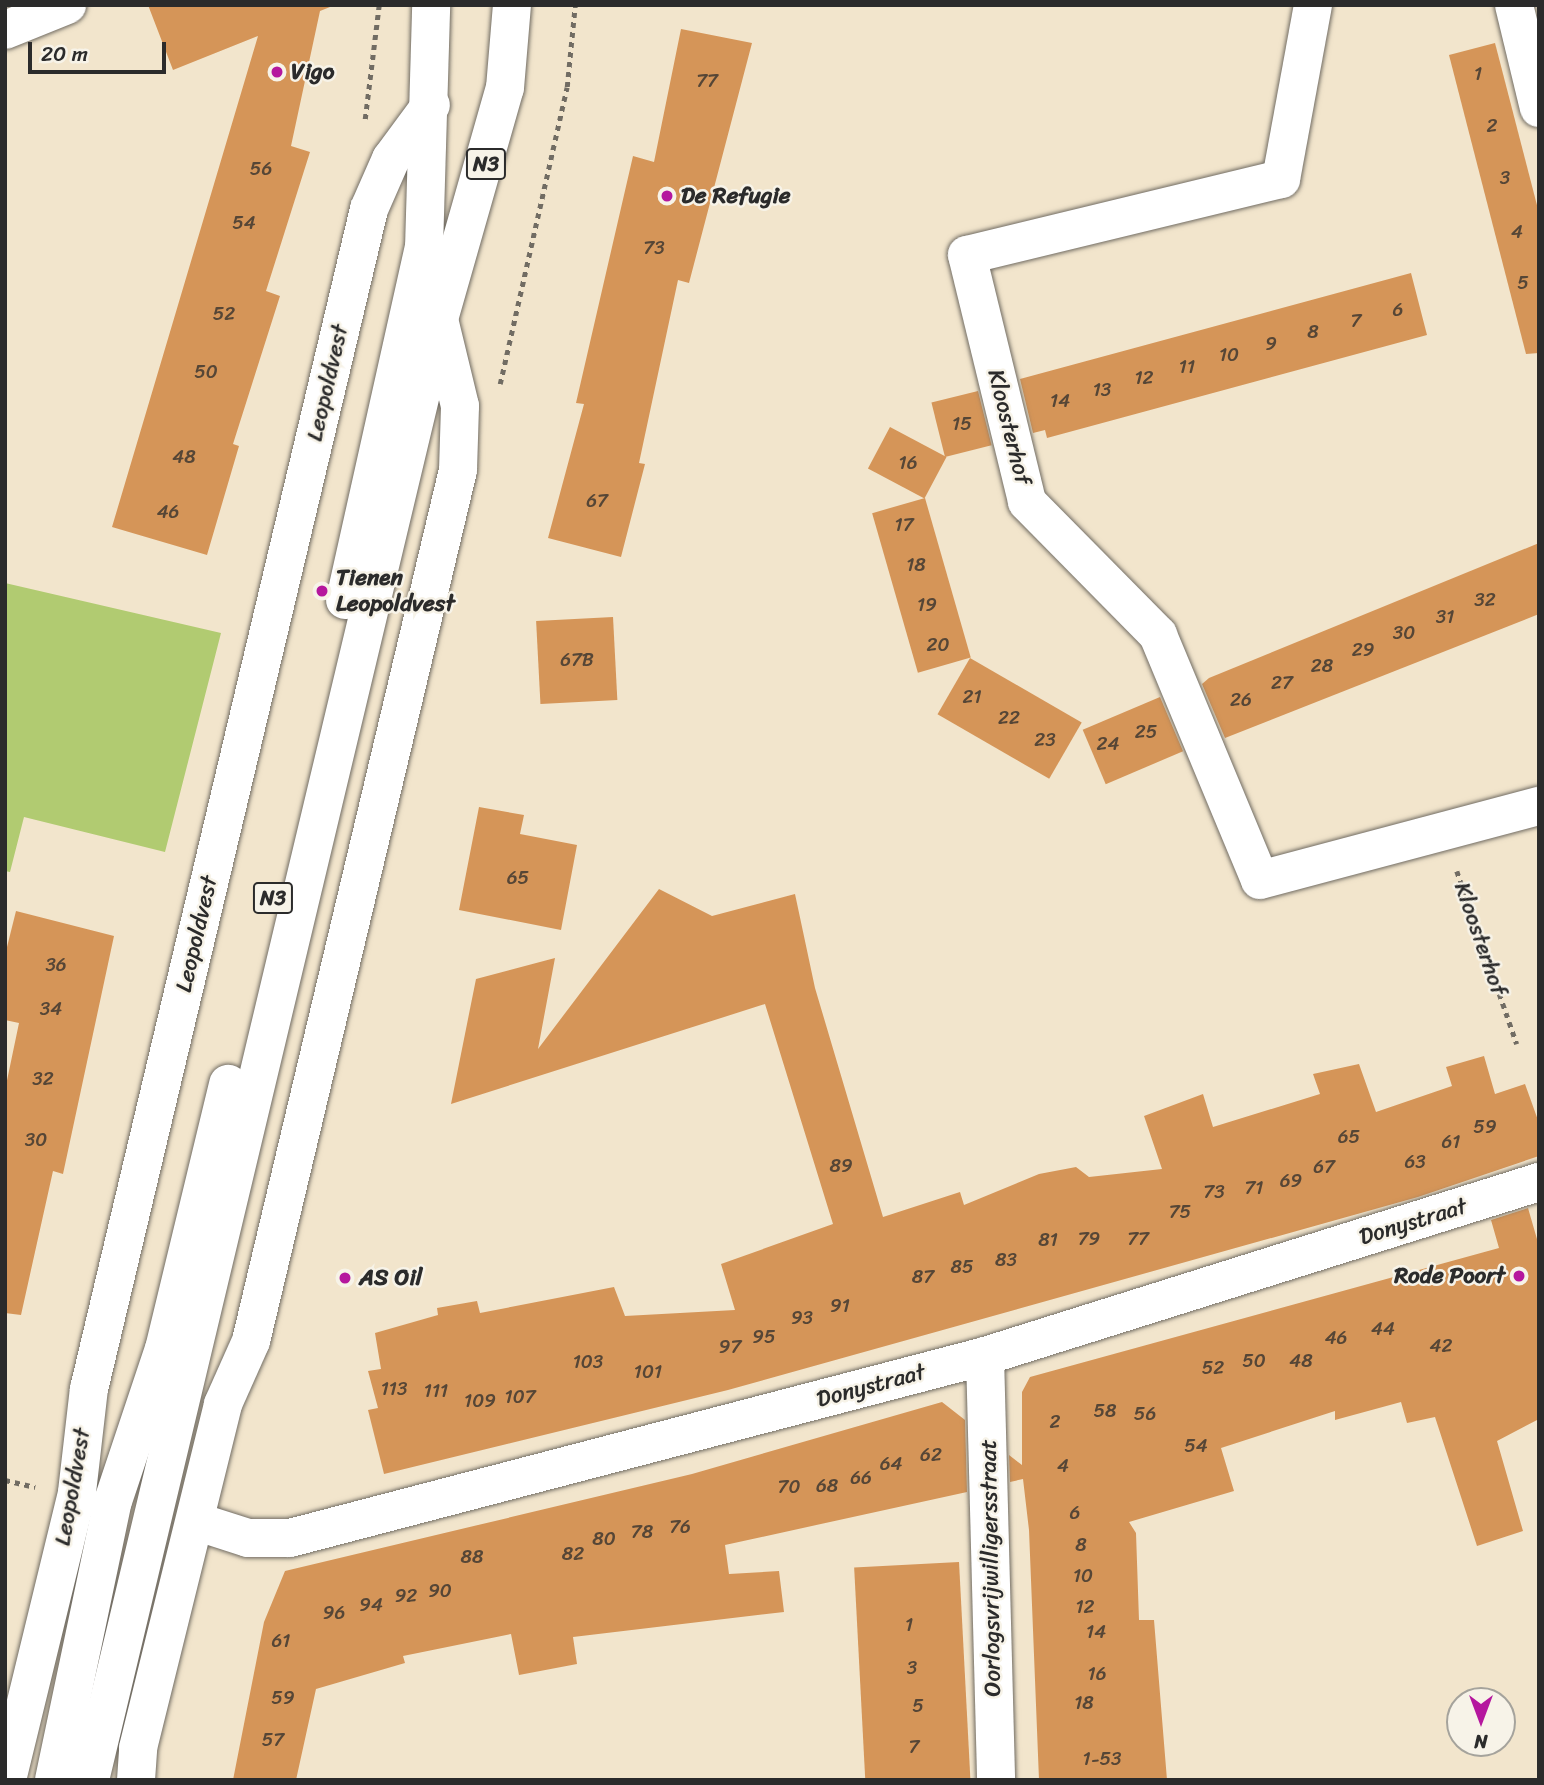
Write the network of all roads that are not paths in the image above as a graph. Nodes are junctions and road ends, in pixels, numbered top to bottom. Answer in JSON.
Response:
{"nodes":[{"id":1,"x":66,"y":5,"type":"edge"},
{"id":2,"x":431,"y":5,"type":"edge"},
{"id":3,"x":512,"y":5,"type":"edge"},
{"id":4,"x":1313,"y":5,"type":"edge"},
{"id":5,"x":1514,"y":5,"type":"edge"},
{"id":6,"x":5,"y":30,"type":"edge"},
{"id":7,"x":430,"y":105,"type":"junction"},
{"id":8,"x":1539,"y":108,"type":"edge"},
{"id":9,"x":439,"y":319,"type":"junction"},
{"id":10,"x":1539,"y":806,"type":"edge"},
{"id":11,"x":1539,"y":1182,"type":"edge"},
{"id":12,"x":985,"y":1356,"type":"junction"},
{"id":13,"x":195,"y":1521,"type":"junction"},
{"id":14,"x":137,"y":1764,"type":"edge"},
{"id":15,"x":7,"y":1780,"type":"edge"},
{"id":16,"x":54,"y":1780,"type":"edge"},
{"id":17,"x":90,"y":1780,"type":"edge"},
{"id":18,"x":95,"y":1780,"type":"edge"},
{"id":19,"x":996,"y":1780,"type":"edge"}],
"edges":[{"from":1,"to":6,"type":"street"},
{"from":2,"to":7,"type":"street","name":"Leopoldvest","number":"N3"},
{"from":3,"to":9,"type":"street","number":"N3"},
{"from":4,"to":10,"type":"street","name":"Kloosterhof"},
{"from":5,"to":8,"type":"street"},
{"from":7,"to":15,"type":"street","name":"Leopoldvest"},
{"from":7,"to":16,"type":"street","name":"Leopoldvest","number":"N3"},
{"from":9,"to":13,"type":"street"},
{"from":9,"to":17,"type":"street","number":"N3"},
{"from":11,"to":12,"type":"street","name":"Donystraat"},
{"from":12,"to":13,"type":"street","name":"Donystraat"},
{"from":12,"to":19,"type":"street","name":"Oorlogsvrijwilligersstraat"},
{"from":13,"to":14,"type":"street"},
{"from":14,"to":18,"type":"street"}]}
